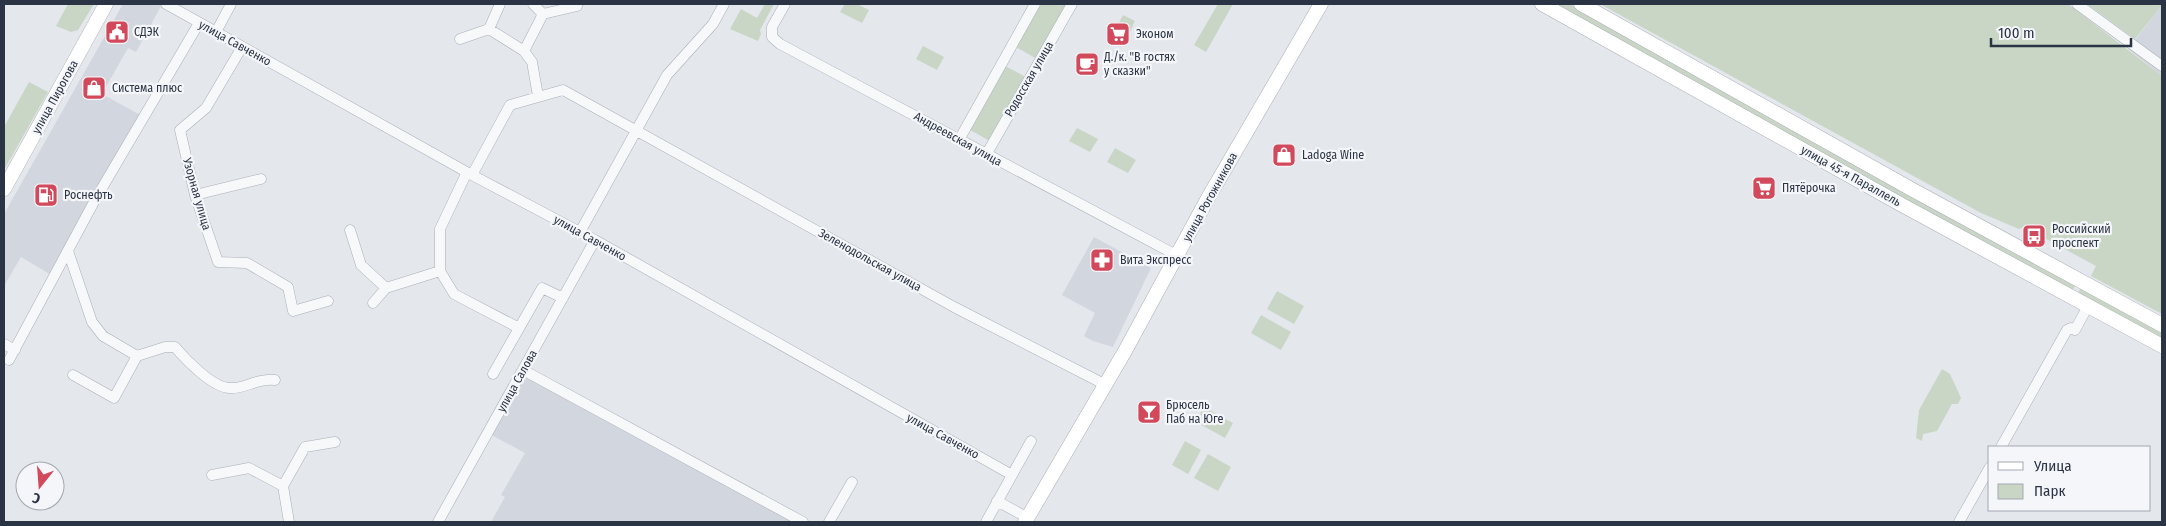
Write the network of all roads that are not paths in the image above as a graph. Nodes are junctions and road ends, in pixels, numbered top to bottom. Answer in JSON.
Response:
{"nodes":[{"id":1,"x":106,"y":4,"type":"edge"},
{"id":2,"x":166,"y":4,"type":"edge"},
{"id":3,"x":231,"y":4,"type":"edge"},
{"id":4,"x":500,"y":4,"type":"edge"},
{"id":5,"x":533,"y":4,"type":"edge"},
{"id":6,"x":724,"y":4,"type":"edge"},
{"id":7,"x":785,"y":4,"type":"edge"},
{"id":8,"x":1034,"y":4,"type":"edge"},
{"id":9,"x":1072,"y":4,"type":"edge"},
{"id":10,"x":1321,"y":4,"type":"edge"},
{"id":11,"x":1542,"y":4,"type":"edge"},
{"id":12,"x":1581,"y":4,"type":"edge"},
{"id":13,"x":2077,"y":4,"type":"edge"},
{"id":14,"x":577,"y":6,"type":"dead end"},
{"id":15,"x":543,"y":14,"type":"junction"},
{"id":16,"x":200,"y":23,"type":"junction"},
{"id":17,"x":489,"y":29,"type":"junction"},
{"id":18,"x":216,"y":32,"type":"junction"},
{"id":19,"x":460,"y":39,"type":"dead end"},
{"id":20,"x":242,"y":46,"type":"junction"},
{"id":21,"x":524,"y":50,"type":"junction"},
{"id":22,"x":2162,"y":66,"type":"edge"},
{"id":23,"x":538,"y":96,"type":"junction"},
{"id":24,"x":637,"y":131,"type":"junction"},
{"id":25,"x":959,"y":140,"type":"junction"},
{"id":26,"x":986,"y":155,"type":"junction"},
{"id":27,"x":470,"y":173,"type":"junction"},
{"id":28,"x":262,"y":179,"type":"dead end"},
{"id":29,"x":4,"y":189,"type":"edge"},
{"id":30,"x":195,"y":195,"type":"junction"},
{"id":31,"x":350,"y":230,"type":"dead end"},
{"id":32,"x":580,"y":232,"type":"junction"},
{"id":33,"x":595,"y":240,"type":"junction"},
{"id":34,"x":68,"y":251,"type":"junction"},
{"id":35,"x":1178,"y":256,"type":"junction"},
{"id":36,"x":440,"y":271,"type":"junction"},
{"id":37,"x":386,"y":288,"type":"junction"},
{"id":38,"x":562,"y":298,"type":"junction"},
{"id":39,"x":328,"y":302,"type":"dead end"},
{"id":40,"x":374,"y":303,"type":"dead end"},
{"id":41,"x":2088,"y":306,"type":"junction"},
{"id":42,"x":2162,"y":325,"type":"edge"},
{"id":43,"x":519,"y":328,"type":"junction"},
{"id":44,"x":4,"y":344,"type":"edge"},
{"id":45,"x":2162,"y":346,"type":"edge"},
{"id":46,"x":14,"y":350,"type":"junction"},
{"id":47,"x":137,"y":356,"type":"junction"},
{"id":48,"x":9,"y":360,"type":"dead end"},
{"id":49,"x":523,"y":370,"type":"junction"},
{"id":50,"x":493,"y":374,"type":"dead end"},
{"id":51,"x":73,"y":375,"type":"dead end"},
{"id":52,"x":275,"y":380,"type":"dead end"},
{"id":53,"x":1106,"y":385,"type":"junction"},
{"id":54,"x":1031,"y":441,"type":"dead end"},
{"id":55,"x":335,"y":442,"type":"dead end"},
{"id":56,"x":2002,"y":446,"type":"edge"},
{"id":57,"x":1988,"y":471,"type":"edge"},
{"id":58,"x":1012,"y":474,"type":"junction"},
{"id":59,"x":212,"y":475,"type":"dead end"},
{"id":60,"x":852,"y":482,"type":"dead end"},
{"id":61,"x":283,"y":486,"type":"junction"},
{"id":62,"x":997,"y":501,"type":"junction"},
{"id":63,"x":1027,"y":520,"type":"edge"},
{"id":64,"x":289,"y":522,"type":"edge"},
{"id":65,"x":438,"y":522,"type":"edge"},
{"id":66,"x":803,"y":522,"type":"edge"},
{"id":67,"x":829,"y":522,"type":"edge"},
{"id":68,"x":986,"y":522,"type":"edge"},
{"id":69,"x":1959,"y":522,"type":"edge"}],
"edges":[{"from":1,"to":29,"type":"main road","name":"улица Пирогова"},
{"from":2,"to":16,"type":"street","name":"улица Савченко"},
{"from":3,"to":18,"type":"street"},
{"from":4,"to":17,"type":"street"},
{"from":5,"to":15,"type":"street"},
{"from":6,"to":24,"type":"street"},
{"from":7,"to":25,"type":"street","name":"Андреевская улица"},
{"from":8,"to":25,"type":"street"},
{"from":9,"to":26,"type":"street","name":"Родосская улица"},
{"from":10,"to":35,"type":"main road","name":"улица Рогожникова"},
{"from":11,"to":41,"type":"main road","name":"улица 45-я Параллель"},
{"from":12,"to":42,"type":"main road","name":"улица 45-я Параллель"},
{"from":13,"to":22,"type":"street"},
{"from":14,"to":15,"type":"street"},
{"from":15,"to":21,"type":"street"},
{"from":16,"to":18,"type":"street","name":"улица Савченко"},
{"from":16,"to":34,"type":"street"},
{"from":17,"to":19,"type":"street"},
{"from":17,"to":21,"type":"street"},
{"from":18,"to":20,"type":"street","name":"улица Савченко"},
{"from":20,"to":27,"type":"street","name":"улица Савченко"},
{"from":20,"to":30,"type":"street","name":"Узорная улица"},
{"from":21,"to":23,"type":"street"},
{"from":23,"to":24,"type":"street","name":"Зеленодольская улица"},
{"from":23,"to":27,"type":"street","name":"Зеленодольская улица"},
{"from":24,"to":32,"type":"street"},
{"from":24,"to":53,"type":"street","name":"Зеленодольская улица"},
{"from":25,"to":26,"type":"street","name":"Андреевская улица"},
{"from":26,"to":35,"type":"street","name":"Андреевская улица"},
{"from":27,"to":32,"type":"street","name":"улица Савченко"},
{"from":27,"to":36,"type":"street"},
{"from":28,"to":30,"type":"street"},
{"from":30,"to":39,"type":"street","name":"Узорная улица"},
{"from":31,"to":37,"type":"street"},
{"from":32,"to":33,"type":"street","name":"улица Савченко"},
{"from":33,"to":38,"type":"street","name":"улица Салова"},
{"from":33,"to":58,"type":"street","name":"улица Савченко"},
{"from":34,"to":46,"type":"street"},
{"from":34,"to":47,"type":"street"},
{"from":35,"to":53,"type":"main road","name":"улица Рогожникова"},
{"from":36,"to":37,"type":"street"},
{"from":36,"to":43,"type":"street"},
{"from":37,"to":40,"type":"street"},
{"from":38,"to":43,"type":"street"},
{"from":38,"to":49,"type":"street","name":"улица Салова"},
{"from":41,"to":45,"type":"main road","name":"улица 45-я Параллель"},
{"from":41,"to":56,"type":"street"},
{"from":43,"to":50,"type":"street"},
{"from":44,"to":46,"type":"street"},
{"from":46,"to":48,"type":"street"},
{"from":47,"to":51,"type":"street"},
{"from":47,"to":52,"type":"street"},
{"from":49,"to":65,"type":"street","name":"улица Салова"},
{"from":49,"to":66,"type":"street"},
{"from":53,"to":63,"type":"main road","name":"улица Рогожникова"},
{"from":54,"to":58,"type":"street"},
{"from":55,"to":61,"type":"street"},
{"from":57,"to":69,"type":"street"},
{"from":58,"to":62,"type":"street"},
{"from":59,"to":61,"type":"street"},
{"from":60,"to":67,"type":"street"},
{"from":61,"to":64,"type":"street"},
{"from":62,"to":63,"type":"street"},
{"from":62,"to":68,"type":"street"}]}
